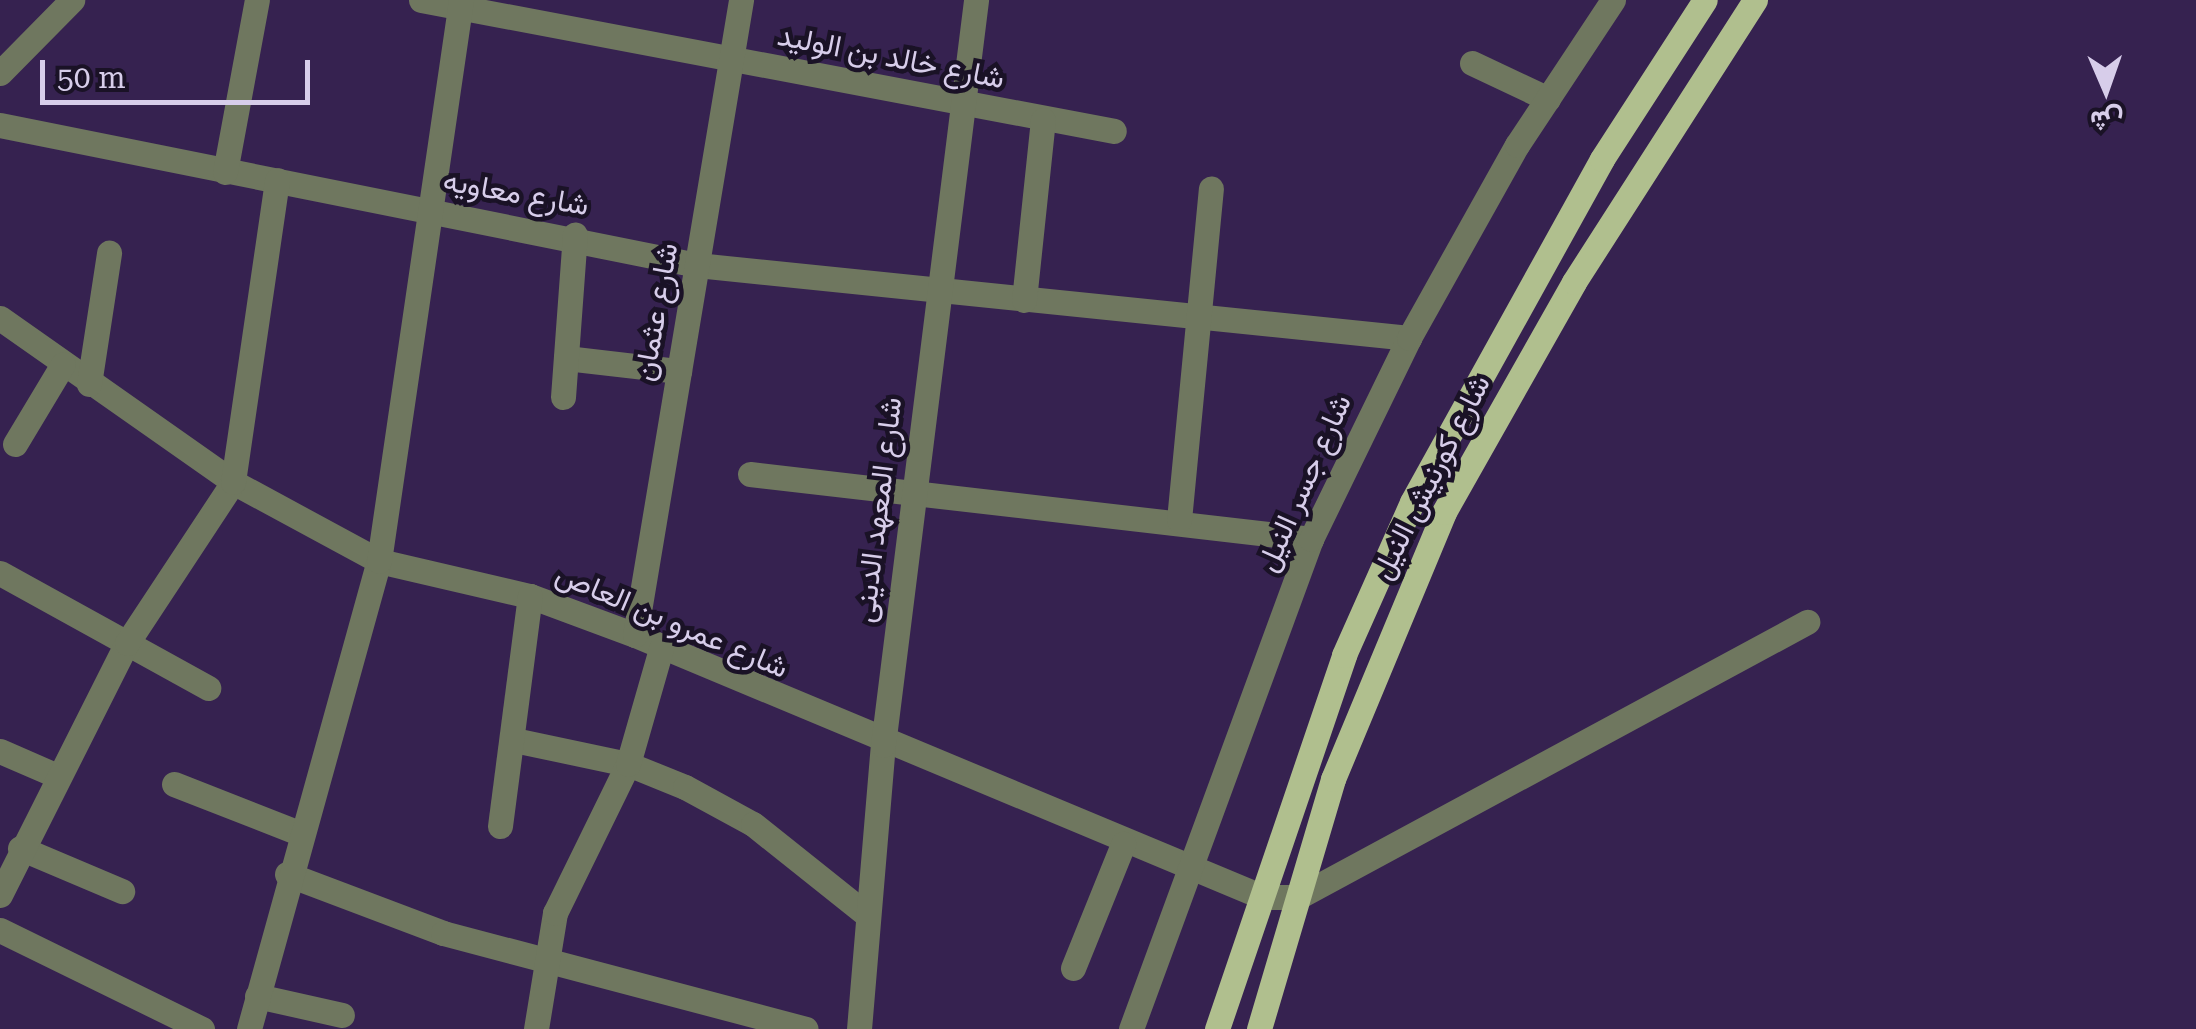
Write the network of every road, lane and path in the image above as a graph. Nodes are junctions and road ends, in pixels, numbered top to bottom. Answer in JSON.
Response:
{"nodes":[{"id":1,"x":72,"y":0,"type":"edge"},
{"id":2,"x":257,"y":0,"type":"edge"},
{"id":3,"x":420,"y":0,"type":"edge"},
{"id":4,"x":741,"y":0,"type":"edge"},
{"id":5,"x":976,"y":0,"type":"edge"},
{"id":6,"x":1613,"y":0,"type":"edge"},
{"id":7,"x":1704,"y":0,"type":"edge"},
{"id":8,"x":1755,"y":0,"type":"edge"},
{"id":9,"x":460,"y":4,"type":"edge"},
{"id":10,"x":732,"y":58,"type":"junction"},
{"id":11,"x":1472,"y":64,"type":"dead end"},
{"id":12,"x":0,"y":73,"type":"edge"},
{"id":13,"x":1548,"y":99,"type":"junction"},
{"id":14,"x":960,"y":104,"type":"junction"},
{"id":15,"x":1043,"y":120,"type":"junction"},
{"id":16,"x":0,"y":125,"type":"edge"},
{"id":17,"x":1114,"y":131,"type":"dead end"},
{"id":18,"x":226,"y":172,"type":"junction"},
{"id":19,"x":278,"y":180,"type":"junction"},
{"id":20,"x":1211,"y":190,"type":"dead end"},
{"id":21,"x":431,"y":212,"type":"junction"},
{"id":22,"x":575,"y":234,"type":"junction"},
{"id":23,"x":109,"y":253,"type":"dead end"},
{"id":24,"x":697,"y":265,"type":"junction"},
{"id":25,"x":939,"y":294,"type":"junction"},
{"id":26,"x":1024,"y":300,"type":"junction"},
{"id":27,"x":0,"y":318,"type":"edge"},
{"id":28,"x":1205,"y":318,"type":"junction"},
{"id":29,"x":1409,"y":338,"type":"junction"},
{"id":30,"x":566,"y":358,"type":"junction"},
{"id":31,"x":62,"y":364,"type":"junction"},
{"id":32,"x":679,"y":371,"type":"junction"},
{"id":33,"x":88,"y":384,"type":"junction"},
{"id":34,"x":563,"y":397,"type":"dead end"},
{"id":35,"x":14,"y":444,"type":"dead end"},
{"id":36,"x":750,"y":474,"type":"dead end"},
{"id":37,"x":233,"y":482,"type":"junction"},
{"id":38,"x":912,"y":492,"type":"junction"},
{"id":39,"x":1179,"y":520,"type":"junction"},
{"id":40,"x":1311,"y":539,"type":"junction"},
{"id":41,"x":379,"y":560,"type":"junction"},
{"id":42,"x":0,"y":573,"type":"edge"},
{"id":43,"x":530,"y":596,"type":"junction"},
{"id":44,"x":1806,"y":622,"type":"dead end"},
{"id":45,"x":635,"y":634,"type":"junction"},
{"id":46,"x":127,"y":643,"type":"junction"},
{"id":47,"x":661,"y":649,"type":"junction"},
{"id":48,"x":208,"y":688,"type":"dead end"},
{"id":49,"x":514,"y":740,"type":"junction"},
{"id":50,"x":882,"y":745,"type":"junction"},
{"id":51,"x":0,"y":751,"type":"edge"},
{"id":52,"x":628,"y":764,"type":"junction"},
{"id":53,"x":53,"y":774,"type":"junction"},
{"id":54,"x":174,"y":784,"type":"dead end"},
{"id":55,"x":500,"y":826,"type":"dead end"},
{"id":56,"x":299,"y":832,"type":"junction"},
{"id":57,"x":1124,"y":844,"type":"junction"},
{"id":58,"x":20,"y":848,"type":"junction"},
{"id":59,"x":1184,"y":869,"type":"junction"},
{"id":60,"x":287,"y":874,"type":"junction"},
{"id":61,"x":1,"y":888,"type":"edge"},
{"id":62,"x":122,"y":891,"type":"dead end"},
{"id":63,"x":1263,"y":897,"type":"junction"},
{"id":64,"x":1298,"y":897,"type":"junction"},
{"id":65,"x":867,"y":916,"type":"junction"},
{"id":66,"x":0,"y":930,"type":"edge"},
{"id":67,"x":544,"y":962,"type":"junction"},
{"id":68,"x":1073,"y":968,"type":"dead end"},
{"id":69,"x":257,"y":996,"type":"junction"},
{"id":70,"x":342,"y":1015,"type":"dead end"},
{"id":71,"x":202,"y":1029,"type":"edge"},
{"id":72,"x":249,"y":1029,"type":"edge"},
{"id":73,"x":536,"y":1029,"type":"edge"},
{"id":74,"x":806,"y":1029,"type":"edge"},
{"id":75,"x":859,"y":1029,"type":"edge"},
{"id":76,"x":1131,"y":1029,"type":"edge"},
{"id":77,"x":1217,"y":1029,"type":"edge"},
{"id":78,"x":1259,"y":1029,"type":"edge"}],
"edges":[{"from":1,"to":12,"type":"street"},
{"from":2,"to":18,"type":"street"},
{"from":3,"to":9,"type":"street","name":"شارع خالد بن الوليد"},
{"from":4,"to":10,"type":"street","name":"شارع عثمان"},
{"from":5,"to":14,"type":"street","name":"شارع المعهد الدينى"},
{"from":6,"to":13,"type":"street","name":"شارع جسر النيل"},
{"from":7,"to":63,"type":"main road","name":"شارع كورنيش النيل"},
{"from":8,"to":64,"type":"main road","name":"شارع كورنيش النيل"},
{"from":9,"to":10,"type":"street","name":"شارع خالد بن الوليد"},
{"from":9,"to":21,"type":"street"},
{"from":10,"to":14,"type":"street","name":"شارع خالد بن الوليد"},
{"from":10,"to":24,"type":"street","name":"شارع عثمان"},
{"from":11,"to":13,"type":"street"},
{"from":13,"to":29,"type":"street","name":"شارع جسر النيل"},
{"from":14,"to":15,"type":"street","name":"شارع خالد بن الوليد"},
{"from":14,"to":25,"type":"street","name":"شارع المعهد الدينى"},
{"from":15,"to":17,"type":"street","name":"شارع خالد بن الوليد"},
{"from":15,"to":26,"type":"street"},
{"from":16,"to":18,"type":"street","name":"شارع معاويه"},
{"from":18,"to":19,"type":"street","name":"شارع معاويه"},
{"from":19,"to":21,"type":"street","name":"شارع معاويه"},
{"from":19,"to":37,"type":"street"},
{"from":20,"to":28,"type":"street"},
{"from":21,"to":22,"type":"street","name":"شارع معاويه"},
{"from":21,"to":41,"type":"street"},
{"from":22,"to":24,"type":"street","name":"شارع معاويه"},
{"from":22,"to":30,"type":"street"},
{"from":23,"to":33,"type":"street"},
{"from":24,"to":25,"type":"street","name":"شارع معاويه"},
{"from":24,"to":32,"type":"street","name":"شارع عثمان"},
{"from":25,"to":26,"type":"street","name":"شارع معاويه"},
{"from":25,"to":38,"type":"street","name":"شارع المعهد الدينى"},
{"from":26,"to":28,"type":"street","name":"شارع معاويه"},
{"from":27,"to":31,"type":"street","name":"شارع عمرو بن العاص"},
{"from":28,"to":29,"type":"street","name":"شارع معاويه"},
{"from":28,"to":39,"type":"street"},
{"from":29,"to":40,"type":"street","name":"شارع جسر النيل"},
{"from":30,"to":32,"type":"street"},
{"from":30,"to":34,"type":"street"},
{"from":31,"to":33,"type":"street","name":"شارع عمرو بن العاص"},
{"from":31,"to":35,"type":"street"},
{"from":32,"to":45,"type":"street","name":"شارع عثمان"},
{"from":33,"to":37,"type":"street","name":"شارع عمرو بن العاص"},
{"from":36,"to":38,"type":"street"},
{"from":37,"to":41,"type":"street","name":"شارع عمرو بن العاص"},
{"from":37,"to":46,"type":"street"},
{"from":38,"to":39,"type":"street"},
{"from":38,"to":50,"type":"street","name":"شارع المعهد الدينى"},
{"from":39,"to":40,"type":"street"},
{"from":40,"to":59,"type":"street","name":"شارع جسر النيل"},
{"from":41,"to":43,"type":"street","name":"شارع عمرو بن العاص"},
{"from":41,"to":56,"type":"street"},
{"from":42,"to":46,"type":"street"},
{"from":43,"to":45,"type":"street","name":"شارع عمرو بن العاص"},
{"from":43,"to":49,"type":"street"},
{"from":44,"to":64,"type":"street"},
{"from":45,"to":47,"type":"street","name":"شارع عمرو بن العاص"},
{"from":46,"to":48,"type":"street"},
{"from":46,"to":53,"type":"street"},
{"from":47,"to":50,"type":"street","name":"شارع عمرو بن العاص"},
{"from":47,"to":52,"type":"street"},
{"from":49,"to":52,"type":"street"},
{"from":49,"to":55,"type":"street"},
{"from":50,"to":57,"type":"street","name":"شارع عمرو بن العاص"},
{"from":50,"to":65,"type":"street","name":"شارع المعهد الدينى"},
{"from":51,"to":53,"type":"street"},
{"from":52,"to":65,"type":"street"},
{"from":52,"to":67,"type":"street"},
{"from":53,"to":58,"type":"street"},
{"from":54,"to":56,"type":"street"},
{"from":56,"to":60,"type":"street"},
{"from":57,"to":59,"type":"street","name":"شارع عمرو بن العاص"},
{"from":57,"to":68,"type":"street"},
{"from":58,"to":61,"type":"street"},
{"from":58,"to":62,"type":"street"},
{"from":59,"to":63,"type":"street","name":"شارع عمرو بن العاص"},
{"from":59,"to":76,"type":"street","name":"شارع جسر النيل"},
{"from":60,"to":67,"type":"street"},
{"from":60,"to":69,"type":"street"},
{"from":63,"to":64,"type":"street","name":"شارع عمرو بن العاص"},
{"from":63,"to":77,"type":"main road","name":"شارع كورنيش النيل"},
{"from":64,"to":78,"type":"main road","name":"شارع كورنيش النيل"},
{"from":65,"to":75,"type":"street","name":"شارع المعهد الدينى"},
{"from":66,"to":71,"type":"street"},
{"from":67,"to":73,"type":"street"},
{"from":67,"to":74,"type":"street"},
{"from":69,"to":70,"type":"street"},
{"from":69,"to":72,"type":"street"}]}
